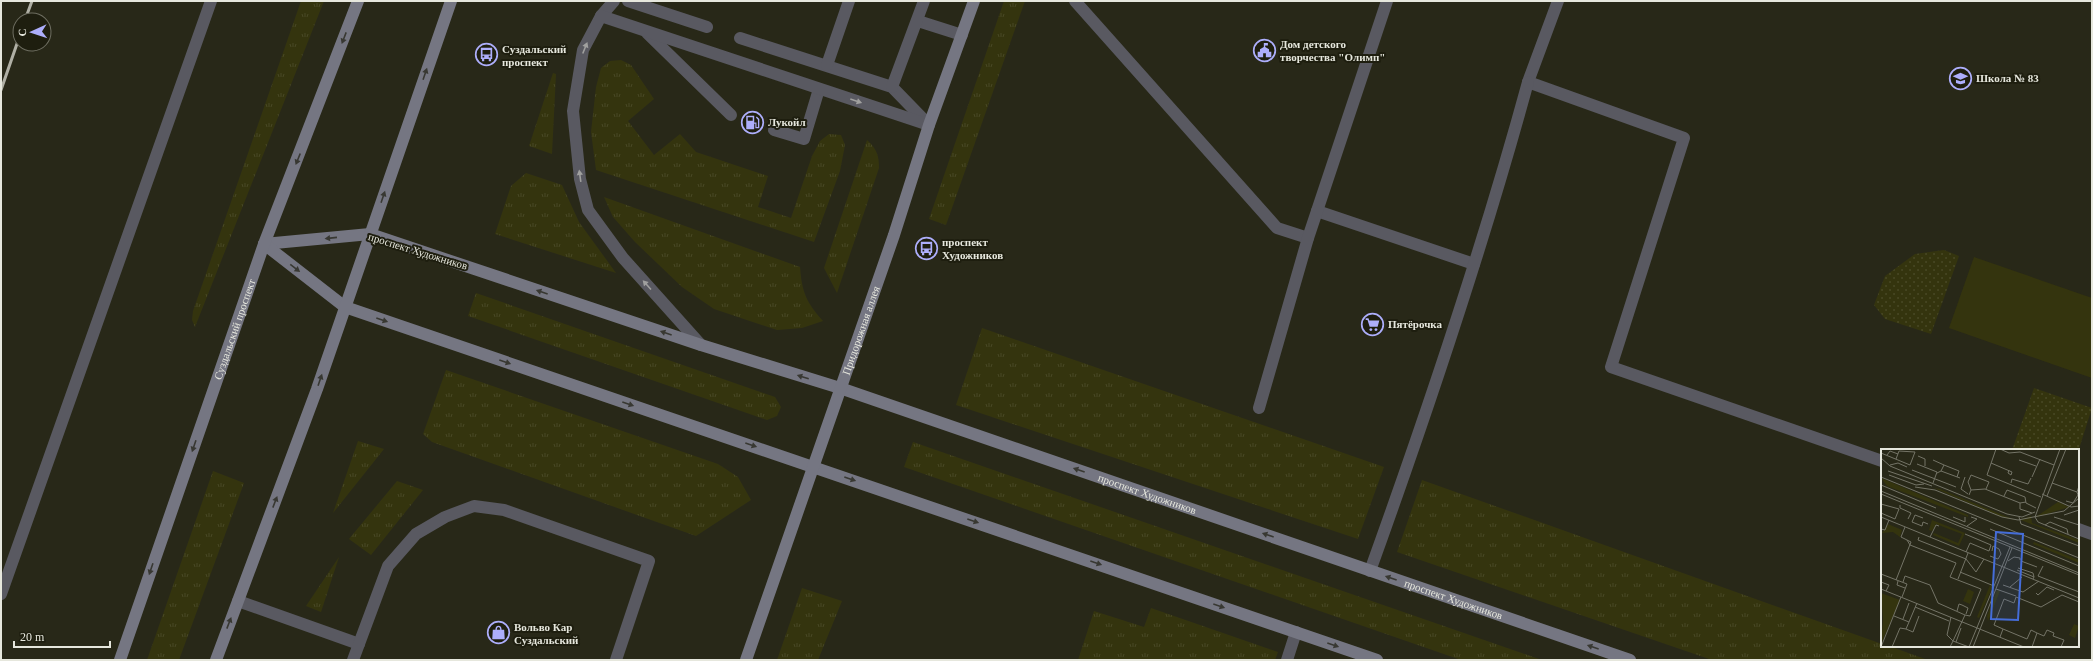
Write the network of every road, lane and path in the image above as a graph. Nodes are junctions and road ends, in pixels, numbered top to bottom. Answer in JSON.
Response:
{"nodes":[{"id":1,"x":211,"y":1,"type":"edge"},
{"id":2,"x":358,"y":1,"type":"edge"},
{"id":3,"x":451,"y":1,"type":"edge"},
{"id":4,"x":614,"y":1,"type":"edge"},
{"id":5,"x":628,"y":1,"type":"edge"},
{"id":6,"x":849,"y":1,"type":"edge"},
{"id":7,"x":924,"y":1,"type":"edge"},
{"id":8,"x":974,"y":1,"type":"edge"},
{"id":9,"x":1075,"y":1,"type":"edge"},
{"id":10,"x":1387,"y":1,"type":"edge"},
{"id":11,"x":1558,"y":1,"type":"edge"},
{"id":12,"x":657,"y":5,"type":"edge"},
{"id":13,"x":601,"y":16,"type":"junction"},
{"id":14,"x":918,"y":21,"type":"junction"},
{"id":15,"x":707,"y":27,"type":"dead end"},
{"id":16,"x":645,"y":31,"type":"junction"},
{"id":17,"x":962,"y":35,"type":"junction"},
{"id":18,"x":740,"y":38,"type":"dead end"},
{"id":19,"x":827,"y":65,"type":"junction"},
{"id":20,"x":1528,"y":82,"type":"junction"},
{"id":21,"x":892,"y":87,"type":"junction"},
{"id":22,"x":819,"y":89,"type":"junction"},
{"id":23,"x":731,"y":115,"type":"dead end"},
{"id":24,"x":929,"y":125,"type":"junction"},
{"id":25,"x":774,"y":130,"type":"dead end"},
{"id":26,"x":1316,"y":211,"type":"junction"},
{"id":27,"x":370,"y":234,"type":"junction"},
{"id":28,"x":1308,"y":238,"type":"junction"},
{"id":29,"x":264,"y":244,"type":"junction"},
{"id":30,"x":1474,"y":264,"type":"junction"},
{"id":31,"x":345,"y":307,"type":"junction"},
{"id":32,"x":701,"y":345,"type":"junction"},
{"id":33,"x":840,"y":388,"type":"junction"},
{"id":34,"x":1259,"y":408,"type":"dead end"},
{"id":35,"x":1881,"y":461,"type":"edge"},
{"id":36,"x":813,"y":466,"type":"junction"},
{"id":37,"x":2079,"y":530,"type":"edge"},
{"id":38,"x":2092,"y":534,"type":"edge"},
{"id":39,"x":1370,"y":571,"type":"junction"},
{"id":40,"x":1,"y":594,"type":"edge"},
{"id":41,"x":238,"y":600,"type":"junction"},
{"id":42,"x":1296,"y":632,"type":"junction"},
{"id":43,"x":359,"y":644,"type":"junction"},
{"id":44,"x":120,"y":660,"type":"edge"},
{"id":45,"x":216,"y":660,"type":"edge"},
{"id":46,"x":353,"y":660,"type":"edge"},
{"id":47,"x":616,"y":660,"type":"edge"},
{"id":48,"x":746,"y":660,"type":"edge"},
{"id":49,"x":1287,"y":660,"type":"edge"},
{"id":50,"x":1377,"y":660,"type":"edge"},
{"id":51,"x":1630,"y":660,"type":"edge"}],
"edges":[{"from":1,"to":40,"type":"lane"},
{"from":2,"to":29,"type":"street","name":"Суздальский проспект","one_way":true},
{"from":27,"to":3,"type":"street","one_way":true},
{"from":4,"to":13,"type":"lane"},
{"from":5,"to":12,"type":"lane"},
{"from":6,"to":19,"type":"lane"},
{"from":7,"to":14,"type":"lane"},
{"from":8,"to":17,"type":"street","name":"Придорожная аллея"},
{"from":9,"to":28,"type":"lane"},
{"from":10,"to":26,"type":"lane"},
{"from":11,"to":20,"type":"lane"},
{"from":12,"to":15,"type":"lane"},
{"from":13,"to":16,"type":"lane"},
{"from":32,"to":13,"type":"lane","one_way":true},
{"from":14,"to":17,"type":"lane"},
{"from":14,"to":21,"type":"lane"},
{"from":16,"to":22,"type":"lane"},
{"from":16,"to":23,"type":"lane"},
{"from":17,"to":24,"type":"street","name":"Придорожная аллея"},
{"from":18,"to":19,"type":"lane"},
{"from":19,"to":21,"type":"lane"},
{"from":20,"to":30,"type":"lane"},
{"from":20,"to":35,"type":"lane"},
{"from":21,"to":24,"type":"lane"},
{"from":22,"to":24,"type":"lane","one_way":true},
{"from":22,"to":25,"type":"lane"},
{"from":24,"to":33,"type":"street","name":"Придорожная аллея"},
{"from":26,"to":28,"type":"lane"},
{"from":26,"to":30,"type":"lane"},
{"from":27,"to":29,"type":"street","name":"проспект Художников","one_way":true},
{"from":27,"to":31,"type":"street"},
{"from":32,"to":27,"type":"street","name":"проспект Художников","one_way":true},
{"from":28,"to":34,"type":"lane"},
{"from":29,"to":31,"type":"street","one_way":true},
{"from":29,"to":44,"type":"street","name":"Суздальский проспект","one_way":true},
{"from":30,"to":39,"type":"lane"},
{"from":31,"to":36,"type":"street","one_way":true},
{"from":41,"to":31,"type":"street","one_way":true},
{"from":33,"to":32,"type":"street","name":"проспект Художников","one_way":true},
{"from":33,"to":36,"type":"street","name":"Придорожная аллея"},
{"from":39,"to":33,"type":"street","name":"проспект Художников","one_way":true},
{"from":36,"to":42,"type":"street","one_way":true},
{"from":36,"to":48,"type":"street","name":"Придорожная аллея"},
{"from":37,"to":38,"type":"lane"},
{"from":51,"to":39,"type":"street","name":"проспект Художников","one_way":true},
{"from":41,"to":43,"type":"lane"},
{"from":45,"to":41,"type":"street","one_way":true},
{"from":42,"to":49,"type":"lane"},
{"from":42,"to":50,"type":"street","one_way":true},
{"from":43,"to":46,"type":"lane"},
{"from":43,"to":47,"type":"lane"}]}
